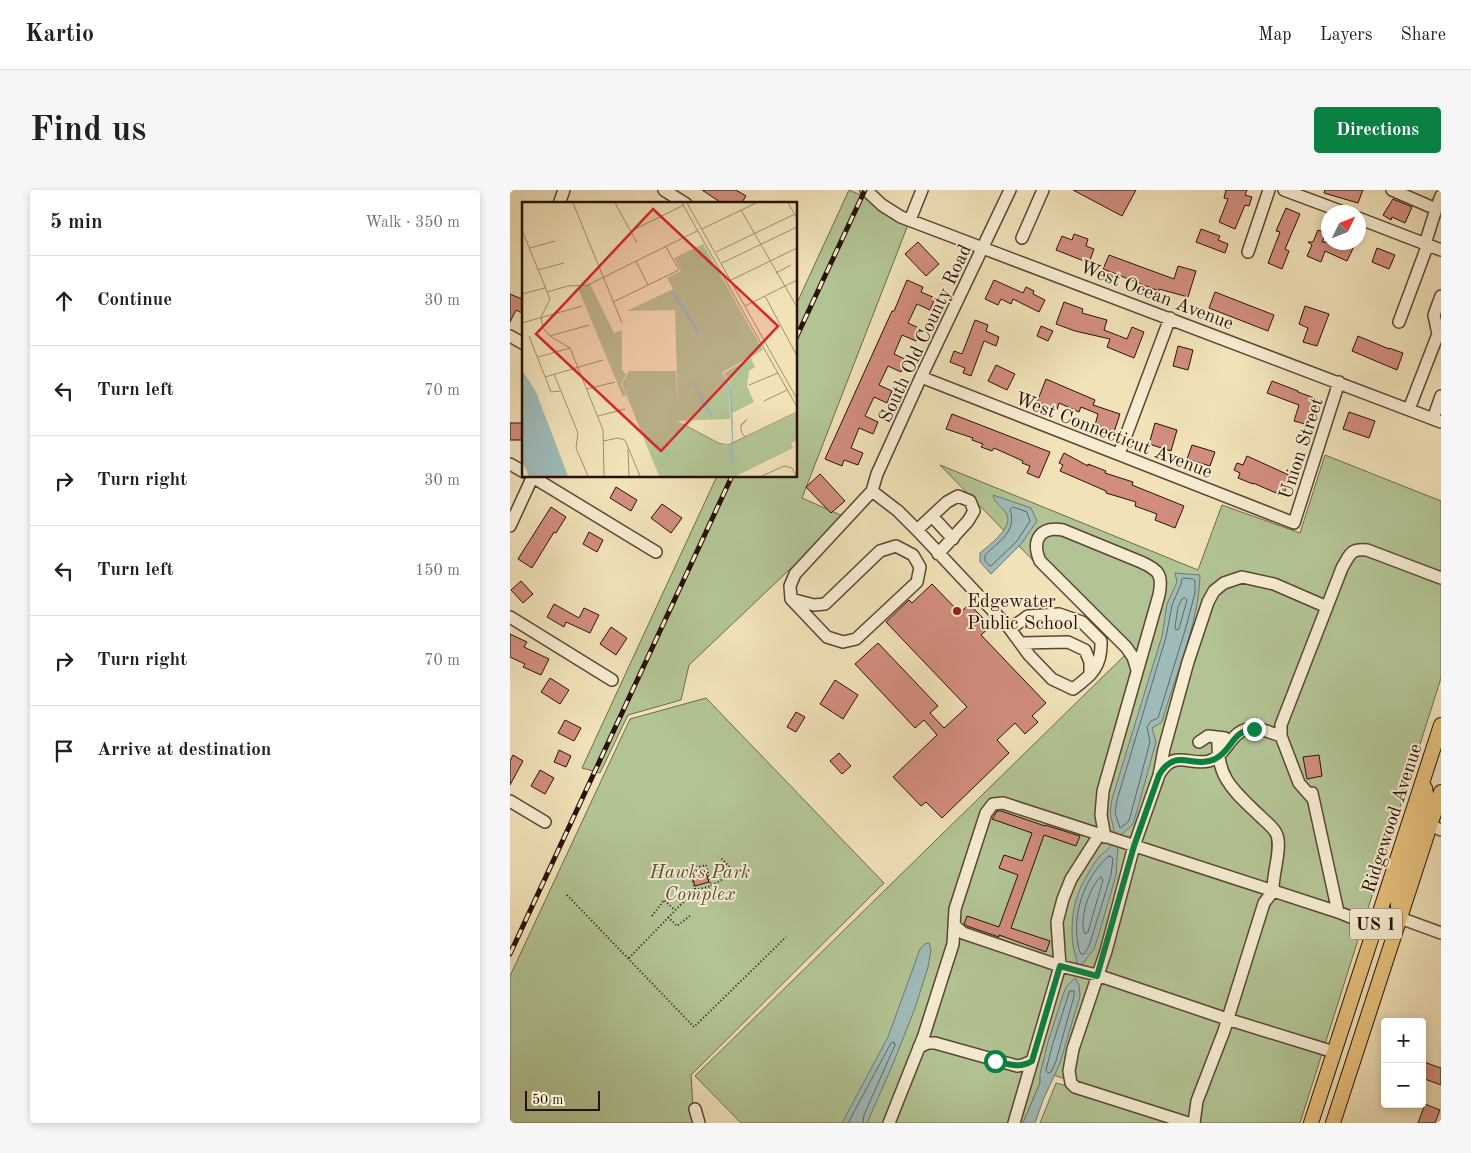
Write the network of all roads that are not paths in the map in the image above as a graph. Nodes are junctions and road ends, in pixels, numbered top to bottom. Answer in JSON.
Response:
{"nodes":[{"id":1,"x":564,"y":190,"type":"edge"},
{"id":2,"x":664,"y":190,"type":"edge"},
{"id":3,"x":866,"y":190,"type":"edge"},
{"id":4,"x":922,"y":190,"type":"edge"},
{"id":5,"x":1010,"y":190,"type":"edge"},
{"id":6,"x":1043,"y":190,"type":"edge"},
{"id":7,"x":1269,"y":190,"type":"edge"},
{"id":8,"x":1284,"y":190,"type":"edge"},
{"id":9,"x":1392,"y":190,"type":"edge"},
{"id":10,"x":1441,"y":196,"type":"edge"},
{"id":11,"x":560,"y":202,"type":"edge"},
{"id":12,"x":683,"y":202,"type":"edge"},
{"id":13,"x":1324,"y":205,"type":"edge"},
{"id":14,"x":1436,"y":209,"type":"junction"},
{"id":15,"x":910,"y":220,"type":"junction"},
{"id":16,"x":1366,"y":221,"type":"edge"},
{"id":17,"x":1022,"y":238,"type":"dead end"},
{"id":18,"x":1426,"y":244,"type":"junction"},
{"id":19,"x":984,"y":248,"type":"junction"},
{"id":20,"x":1441,"y":250,"type":"edge"},
{"id":21,"x":1248,"y":252,"type":"dead end"},
{"id":22,"x":1441,"y":296,"type":"edge"},
{"id":23,"x":1170,"y":318,"type":"junction"},
{"id":24,"x":1399,"y":322,"type":"dead end"},
{"id":25,"x":1439,"y":335,"type":"edge"},
{"id":26,"x":510,"y":336,"type":"edge"},
{"id":27,"x":522,"y":343,"type":"edge"},
{"id":28,"x":921,"y":377,"type":"junction"},
{"id":29,"x":1339,"y":382,"type":"junction"},
{"id":30,"x":1441,"y":396,"type":"edge"},
{"id":31,"x":1408,"y":409,"type":"junction"},
{"id":32,"x":1437,"y":420,"type":"edge"},
{"id":33,"x":1119,"y":454,"type":"junction"},
{"id":34,"x":510,"y":464,"type":"edge"},
{"id":35,"x":522,"y":471,"type":"edge"},
{"id":36,"x":529,"y":478,"type":"edge"},
{"id":37,"x":533,"y":478,"type":"edge"},
{"id":38,"x":872,"y":492,"type":"junction"},
{"id":39,"x":932,"y":516,"type":"junction"},
{"id":40,"x":1294,"y":523,"type":"joint"},
{"id":41,"x":510,"y":526,"type":"edge"},
{"id":42,"x":916,"y":530,"type":"junction"},
{"id":43,"x":953,"y":539,"type":"junction"},
{"id":44,"x":656,"y":552,"type":"dead end"},
{"id":45,"x":938,"y":554,"type":"junction"},
{"id":46,"x":1441,"y":578,"type":"edge"},
{"id":47,"x":791,"y":599,"type":"junction"},
{"id":48,"x":825,"y":604,"type":"junction"},
{"id":49,"x":1326,"y":606,"type":"junction"},
{"id":50,"x":510,"y":617,"type":"edge"},
{"id":51,"x":815,"y":624,"type":"junction"},
{"id":52,"x":1010,"y":629,"type":"junction"},
{"id":53,"x":1022,"y":643,"type":"junction"},
{"id":54,"x":1137,"y":670,"type":"junction"},
{"id":55,"x":1090,"y":676,"type":"junction"},
{"id":56,"x":612,"y":680,"type":"dead end"},
{"id":57,"x":1441,"y":725,"type":"edge"},
{"id":58,"x":1238,"y":735,"type":"junction"},
{"id":59,"x":1281,"y":736,"type":"junction"},
{"id":60,"x":1218,"y":738,"type":"junction"},
{"id":61,"x":1199,"y":742,"type":"dead end"},
{"id":62,"x":1217,"y":757,"type":"junction"},
{"id":63,"x":1159,"y":775,"type":"junction"},
{"id":64,"x":1422,"y":783,"type":"junction"},
{"id":65,"x":1441,"y":792,"type":"edge"},
{"id":66,"x":510,"y":801,"type":"edge"},
{"id":67,"x":545,"y":822,"type":"dead end"},
{"id":68,"x":1436,"y":827,"type":"edge"},
{"id":69,"x":1102,"y":836,"type":"junction"},
{"id":70,"x":1134,"y":846,"type":"junction"},
{"id":71,"x":1273,"y":891,"type":"junction"},
{"id":72,"x":1338,"y":912,"type":"junction"},
{"id":73,"x":1401,"y":914,"type":"junction"},
{"id":74,"x":1375,"y":927,"type":"junction"},
{"id":75,"x":959,"y":930,"type":"junction"},
{"id":76,"x":1441,"y":933,"type":"edge"},
{"id":77,"x":1060,"y":966,"type":"junction"},
{"id":78,"x":1097,"y":976,"type":"junction"},
{"id":79,"x":1227,"y":1020,"type":"junction"},
{"id":80,"x":926,"y":1029,"type":"junction"},
{"id":81,"x":935,"y":1043,"type":"junction"},
{"id":82,"x":919,"y":1047,"type":"junction"},
{"id":83,"x":1334,"y":1052,"type":"junction"},
{"id":84,"x":1032,"y":1061,"type":"junction"},
{"id":85,"x":1350,"y":1070,"type":"junction"},
{"id":86,"x":695,"y":1109,"type":"dead end"},
{"id":87,"x":699,"y":1123,"type":"edge"},
{"id":88,"x":889,"y":1123,"type":"edge"},
{"id":89,"x":1014,"y":1123,"type":"edge"},
{"id":90,"x":1188,"y":1123,"type":"edge"},
{"id":91,"x":1194,"y":1123,"type":"edge"},
{"id":92,"x":1312,"y":1123,"type":"edge"},
{"id":93,"x":1333,"y":1123,"type":"edge"}],
"edges":[{"from":1,"to":11,"type":"street"},
{"from":2,"to":12,"type":"street"},
{"from":3,"to":15,"type":"street","name":"West Ocean Avenue"},
{"from":4,"to":15,"type":"street"},
{"from":5,"to":19,"type":"street","name":"South Old County Road"},
{"from":6,"to":17,"type":"street"},
{"from":7,"to":21,"type":"street"},
{"from":8,"to":13,"type":"street"},
{"from":9,"to":14,"type":"street"},
{"from":10,"to":14,"type":"street"},
{"from":14,"to":18,"type":"street"},
{"from":15,"to":19,"type":"street","name":"West Ocean Avenue"},
{"from":16,"to":18,"type":"street"},
{"from":18,"to":20,"type":"street"},
{"from":18,"to":24,"type":"street"},
{"from":19,"to":23,"type":"street","name":"West Ocean Avenue"},
{"from":19,"to":28,"type":"street","name":"South Old County Road"},
{"from":22,"to":25,"type":"street"},
{"from":23,"to":29,"type":"street","name":"West Ocean Avenue"},
{"from":23,"to":33,"type":"street"},
{"from":25,"to":31,"type":"street"},
{"from":26,"to":27,"type":"street"},
{"from":28,"to":33,"type":"street","name":"West Connecticut Avenue"},
{"from":28,"to":38,"type":"street","name":"South Old County Road"},
{"from":29,"to":31,"type":"street","name":"West Ocean Avenue"},
{"from":29,"to":40,"type":"street","name":"Union Street"},
{"from":30,"to":32,"type":"street"},
{"from":31,"to":32,"type":"street","name":"West Ocean Avenue"},
{"from":33,"to":40,"type":"street","name":"West Connecticut Avenue"},
{"from":34,"to":35,"type":"street"},
{"from":36,"to":41,"type":"street"},
{"from":37,"to":44,"type":"street"},
{"from":38,"to":42,"type":"street"},
{"from":38,"to":47,"type":"street"},
{"from":39,"to":42,"type":"street"},
{"from":39,"to":43,"type":"street"},
{"from":39,"to":43,"type":"street"},
{"from":42,"to":45,"type":"street"},
{"from":43,"to":45,"type":"street"},
{"from":45,"to":52,"type":"street"},
{"from":46,"to":49,"type":"street"},
{"from":47,"to":48,"type":"street"},
{"from":47,"to":51,"type":"street"},
{"from":48,"to":51,"type":"street"},
{"from":48,"to":51,"type":"street"},
{"from":49,"to":59,"type":"street"},
{"from":49,"to":63,"type":"street"},
{"from":50,"to":56,"type":"street"},
{"from":52,"to":53,"type":"street"},
{"from":52,"to":55,"type":"street"},
{"from":53,"to":55,"type":"street"},
{"from":53,"to":55,"type":"street"},
{"from":54,"to":54,"type":"street"},
{"from":54,"to":69,"type":"street"},
{"from":57,"to":64,"type":"main road","name":"Ridgewood Avenue","number":"US 1"},
{"from":58,"to":59,"type":"street"},
{"from":58,"to":60,"type":"street"},
{"from":58,"to":62,"type":"street"},
{"from":59,"to":72,"type":"street"},
{"from":60,"to":61,"type":"street"},
{"from":60,"to":62,"type":"street"},
{"from":62,"to":63,"type":"street"},
{"from":62,"to":71,"type":"street"},
{"from":63,"to":70,"type":"street"},
{"from":64,"to":73,"type":"main road"},
{"from":64,"to":74,"type":"main road","name":"Ridgewood Avenue","number":"US 1"},
{"from":65,"to":68,"type":"main road","name":"Ridgewood Avenue","number":"US 1"},
{"from":66,"to":67,"type":"street"},
{"from":68,"to":73,"type":"main road","name":"Ridgewood Avenue","number":"US 1"},
{"from":69,"to":70,"type":"street"},
{"from":69,"to":75,"type":"street"},
{"from":69,"to":77,"type":"street"},
{"from":70,"to":71,"type":"street"},
{"from":70,"to":78,"type":"street"},
{"from":71,"to":72,"type":"street"},
{"from":71,"to":79,"type":"street"},
{"from":72,"to":74,"type":"street"},
{"from":73,"to":76,"type":"street"},
{"from":73,"to":85,"type":"main road","name":"Ridgewood Avenue","number":"US 1"},
{"from":74,"to":83,"type":"main road","name":"Ridgewood Avenue","number":"US 1"},
{"from":74,"to":85,"type":"main road"},
{"from":75,"to":77,"type":"street"},
{"from":75,"to":80,"type":"street"},
{"from":77,"to":78,"type":"street"},
{"from":77,"to":84,"type":"street"},
{"from":78,"to":79,"type":"street"},
{"from":78,"to":90,"type":"street"},
{"from":79,"to":83,"type":"street"},
{"from":79,"to":91,"type":"street"},
{"from":80,"to":81,"type":"street"},
{"from":80,"to":82,"type":"street"},
{"from":81,"to":82,"type":"street"},
{"from":81,"to":84,"type":"street"},
{"from":82,"to":88,"type":"street"},
{"from":83,"to":92,"type":"main road","name":"Ridgewood Avenue","number":"US 1"},
{"from":84,"to":89,"type":"street"},
{"from":85,"to":93,"type":"main road","name":"Ridgewood Avenue","number":"US 1"},
{"from":86,"to":87,"type":"street"}]}
